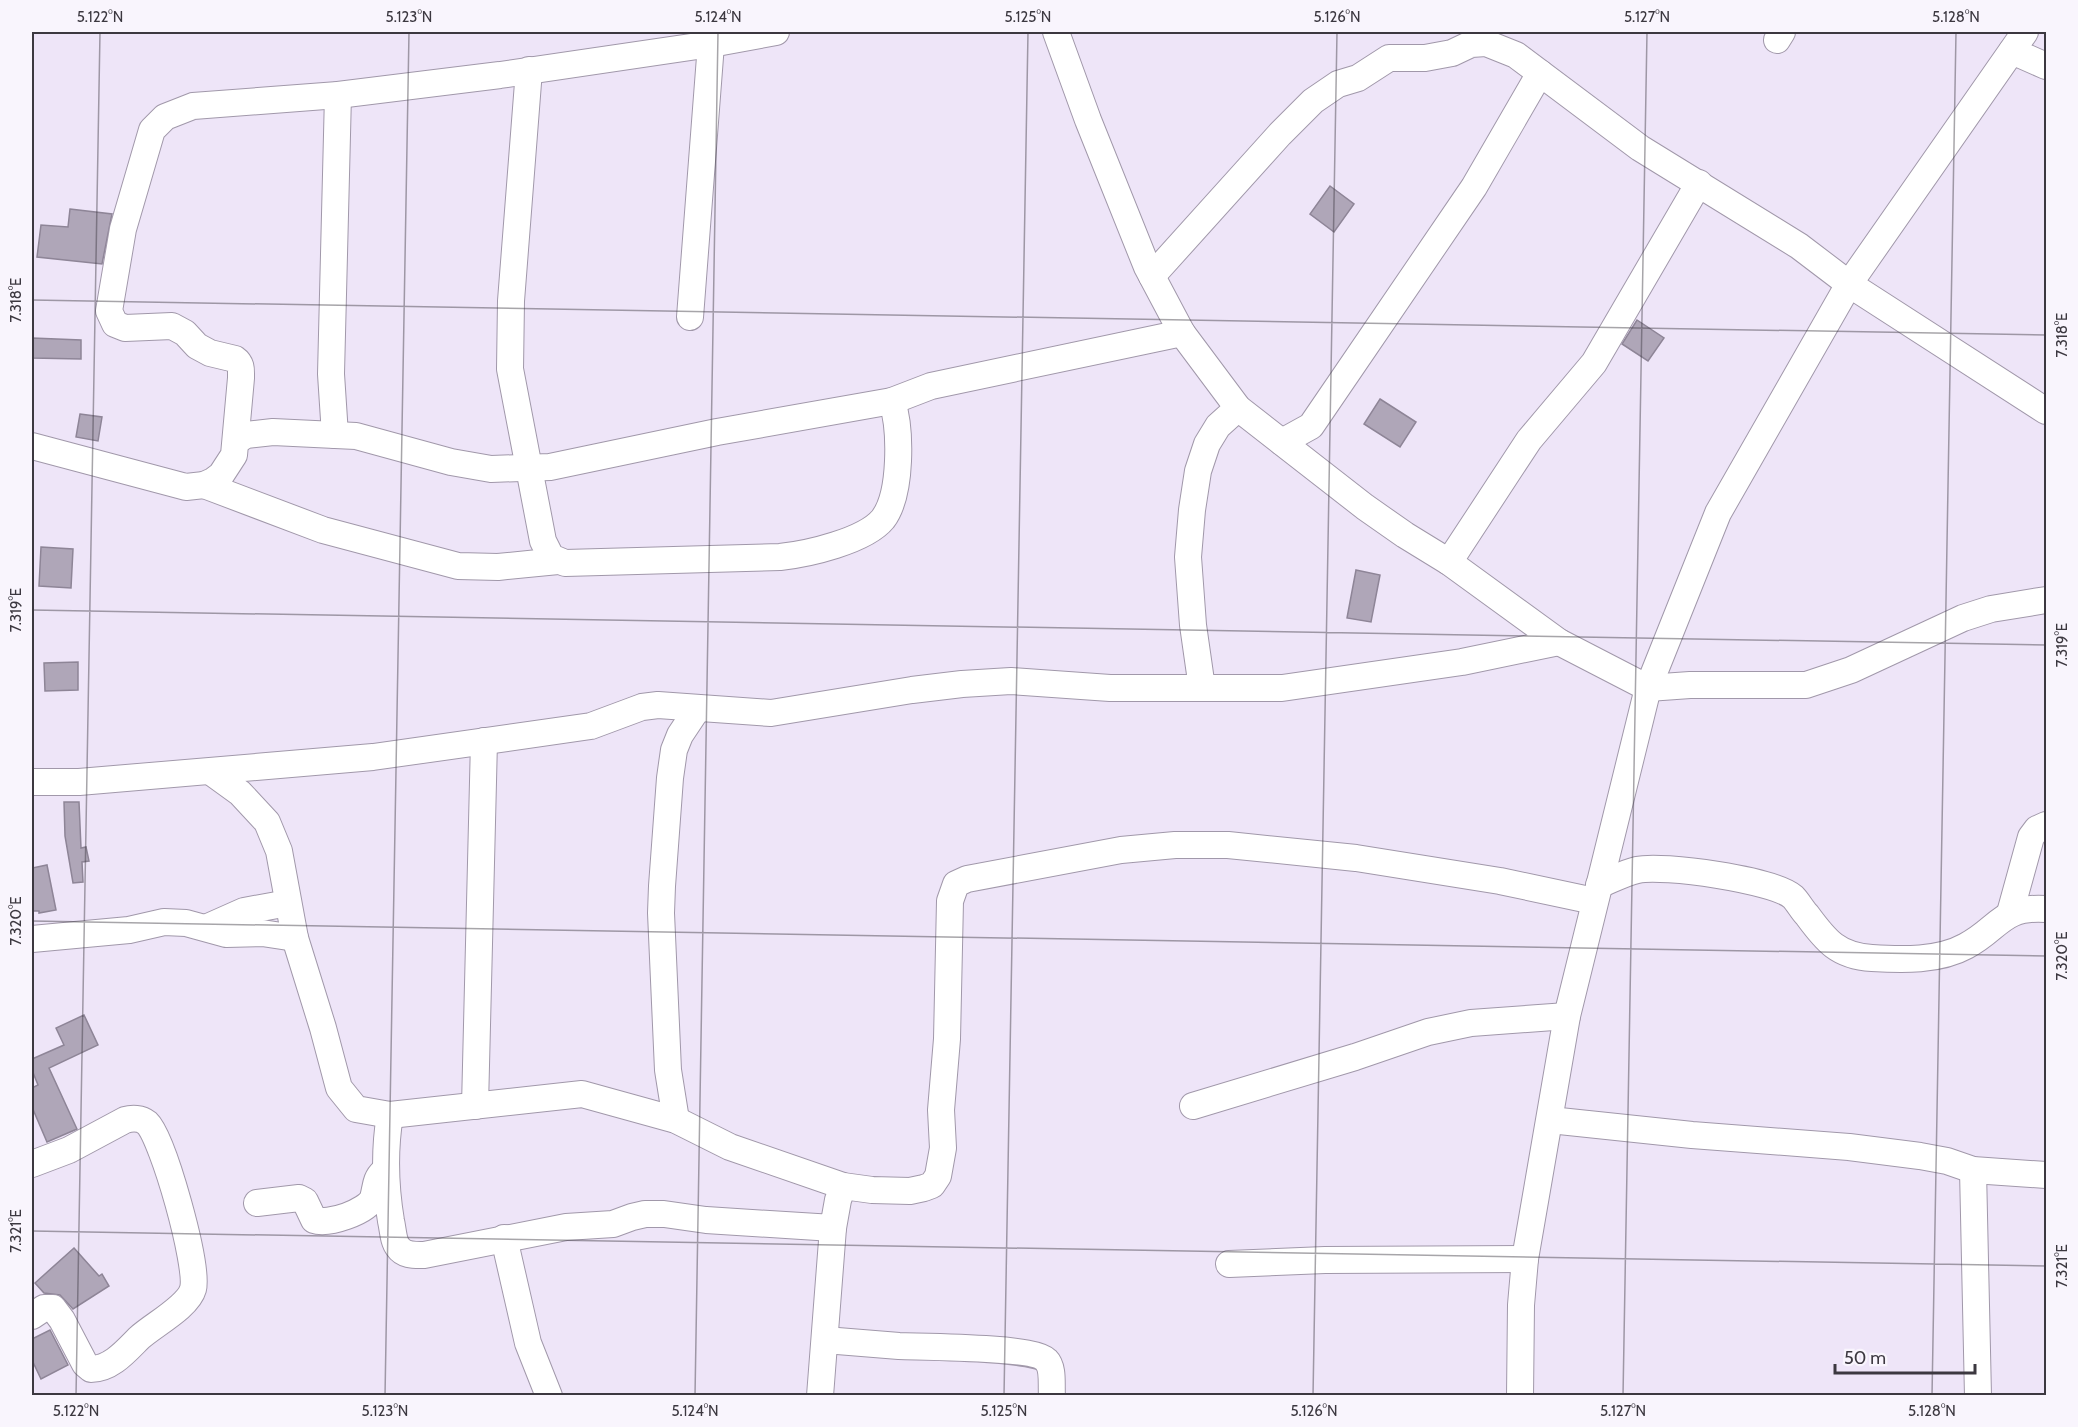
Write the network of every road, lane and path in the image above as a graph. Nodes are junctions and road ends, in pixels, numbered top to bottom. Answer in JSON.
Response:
{"nodes":[{"id":1,"x":776,"y":32,"type":"edge"},
{"id":2,"x":1056,"y":32,"type":"edge"},
{"id":3,"x":2019,"y":41,"type":"edge"},
{"id":4,"x":711,"y":44,"type":"junction"},
{"id":5,"x":2046,"y":66,"type":"edge"},
{"id":6,"x":529,"y":70,"type":"junction"},
{"id":7,"x":1540,"y":73,"type":"junction"},
{"id":8,"x":338,"y":95,"type":"junction"},
{"id":9,"x":1699,"y":183,"type":"junction"},
{"id":10,"x":1152,"y":276,"type":"junction"},
{"id":11,"x":1849,"y":284,"type":"junction"},
{"id":12,"x":690,"y":316,"type":"dead end"},
{"id":13,"x":1182,"y":333,"type":"junction"},
{"id":14,"x":892,"y":401,"type":"junction"},
{"id":15,"x":1238,"y":408,"type":"junction"},
{"id":16,"x":2046,"y":411,"type":"edge"},
{"id":17,"x":1311,"y":426,"type":"junction"},
{"id":18,"x":335,"y":435,"type":"junction"},
{"id":19,"x":236,"y":441,"type":"junction"},
{"id":20,"x":1282,"y":442,"type":"junction"},
{"id":21,"x":32,"y":446,"type":"edge"},
{"id":22,"x":1309,"y":463,"type":"junction"},
{"id":23,"x":529,"y":468,"type":"junction"},
{"id":24,"x":204,"y":486,"type":"junction"},
{"id":25,"x":558,"y":561,"type":"junction"},
{"id":26,"x":1449,"y":562,"type":"junction"},
{"id":27,"x":2046,"y":600,"type":"edge"},
{"id":28,"x":1559,"y":642,"type":"junction"},
{"id":29,"x":1202,"y":688,"type":"junction"},
{"id":30,"x":1648,"y":688,"type":"junction"},
{"id":31,"x":698,"y":708,"type":"junction"},
{"id":32,"x":484,"y":741,"type":"junction"},
{"id":33,"x":211,"y":772,"type":"junction"},
{"id":34,"x":32,"y":782,"type":"edge"},
{"id":35,"x":2046,"y":825,"type":"edge"},
{"id":36,"x":1596,"y":893,"type":"junction"},
{"id":37,"x":288,"y":903,"type":"junction"},
{"id":38,"x":2046,"y":909,"type":"edge"},
{"id":39,"x":2010,"y":913,"type":"junction"},
{"id":40,"x":208,"y":927,"type":"junction"},
{"id":41,"x":295,"y":938,"type":"junction"},
{"id":42,"x":32,"y":939,"type":"edge"},
{"id":43,"x":1567,"y":1017,"type":"junction"},
{"id":44,"x":475,"y":1106,"type":"junction"},
{"id":45,"x":1193,"y":1106,"type":"dead end"},
{"id":46,"x":390,"y":1115,"type":"junction"},
{"id":47,"x":676,"y":1120,"type":"junction"},
{"id":48,"x":1550,"y":1120,"type":"junction"},
{"id":49,"x":32,"y":1164,"type":"edge"},
{"id":50,"x":386,"y":1170,"type":"junction"},
{"id":51,"x":1973,"y":1170,"type":"junction"},
{"id":52,"x":2046,"y":1175,"type":"edge"},
{"id":53,"x":843,"y":1186,"type":"junction"},
{"id":54,"x":257,"y":1203,"type":"dead end"},
{"id":55,"x":833,"y":1228,"type":"junction"},
{"id":56,"x":504,"y":1238,"type":"junction"},
{"id":57,"x":1525,"y":1259,"type":"junction"},
{"id":58,"x":1229,"y":1264,"type":"dead end"},
{"id":59,"x":32,"y":1316,"type":"edge"},
{"id":60,"x":825,"y":1340,"type":"junction"},
{"id":61,"x":549,"y":1395,"type":"edge"},
{"id":62,"x":820,"y":1395,"type":"edge"},
{"id":63,"x":1052,"y":1395,"type":"edge"},
{"id":64,"x":1520,"y":1395,"type":"edge"},
{"id":65,"x":1978,"y":1395,"type":"edge"}],
"edges":[{"from":1,"to":4,"type":"street"},
{"from":2,"to":10,"type":"street"},
{"from":3,"to":5,"type":"street"},
{"from":3,"to":11,"type":"street"},
{"from":4,"to":6,"type":"street"},
{"from":4,"to":12,"type":"street"},
{"from":6,"to":8,"type":"street"},
{"from":6,"to":23,"type":"street"},
{"from":7,"to":9,"type":"street"},
{"from":7,"to":10,"type":"street"},
{"from":7,"to":17,"type":"street"},
{"from":8,"to":18,"type":"street"},
{"from":8,"to":19,"type":"street"},
{"from":9,"to":11,"type":"street"},
{"from":9,"to":26,"type":"street"},
{"from":10,"to":13,"type":"street"},
{"from":11,"to":16,"type":"street"},
{"from":11,"to":30,"type":"street"},
{"from":13,"to":14,"type":"street"},
{"from":13,"to":15,"type":"street"},
{"from":14,"to":23,"type":"street"},
{"from":14,"to":25,"type":"street"},
{"from":15,"to":20,"type":"street"},
{"from":15,"to":29,"type":"street"},
{"from":17,"to":20,"type":"street"},
{"from":17,"to":22,"type":"street"},
{"from":18,"to":19,"type":"street"},
{"from":18,"to":23,"type":"street"},
{"from":19,"to":24,"type":"street"},
{"from":20,"to":22,"type":"street"},
{"from":21,"to":24,"type":"street"},
{"from":22,"to":26,"type":"street"},
{"from":23,"to":25,"type":"street"},
{"from":24,"to":25,"type":"street"},
{"from":26,"to":28,"type":"street"},
{"from":27,"to":30,"type":"street"},
{"from":28,"to":29,"type":"street"},
{"from":28,"to":30,"type":"street"},
{"from":29,"to":31,"type":"street"},
{"from":30,"to":36,"type":"street"},
{"from":31,"to":32,"type":"street"},
{"from":31,"to":47,"type":"street"},
{"from":32,"to":33,"type":"street"},
{"from":32,"to":44,"type":"street"},
{"from":33,"to":34,"type":"street"},
{"from":33,"to":37,"type":"street"},
{"from":35,"to":39,"type":"street"},
{"from":36,"to":39,"type":"street"},
{"from":36,"to":43,"type":"street"},
{"from":36,"to":53,"type":"street"},
{"from":37,"to":40,"type":"street"},
{"from":37,"to":41,"type":"street"},
{"from":38,"to":39,"type":"street"},
{"from":40,"to":41,"type":"street"},
{"from":40,"to":42,"type":"street"},
{"from":41,"to":46,"type":"street"},
{"from":43,"to":45,"type":"street"},
{"from":43,"to":48,"type":"street"},
{"from":44,"to":46,"type":"street"},
{"from":44,"to":47,"type":"street"},
{"from":46,"to":50,"type":"street"},
{"from":47,"to":53,"type":"street"},
{"from":48,"to":51,"type":"street"},
{"from":48,"to":57,"type":"street"},
{"from":49,"to":59,"type":"street"},
{"from":50,"to":54,"type":"street"},
{"from":50,"to":56,"type":"street"},
{"from":51,"to":52,"type":"street"},
{"from":51,"to":65,"type":"street"},
{"from":53,"to":55,"type":"street"},
{"from":55,"to":56,"type":"street"},
{"from":55,"to":60,"type":"street"},
{"from":56,"to":61,"type":"street"},
{"from":57,"to":58,"type":"street"},
{"from":57,"to":64,"type":"street"},
{"from":60,"to":62,"type":"street"},
{"from":60,"to":63,"type":"street"}]}
